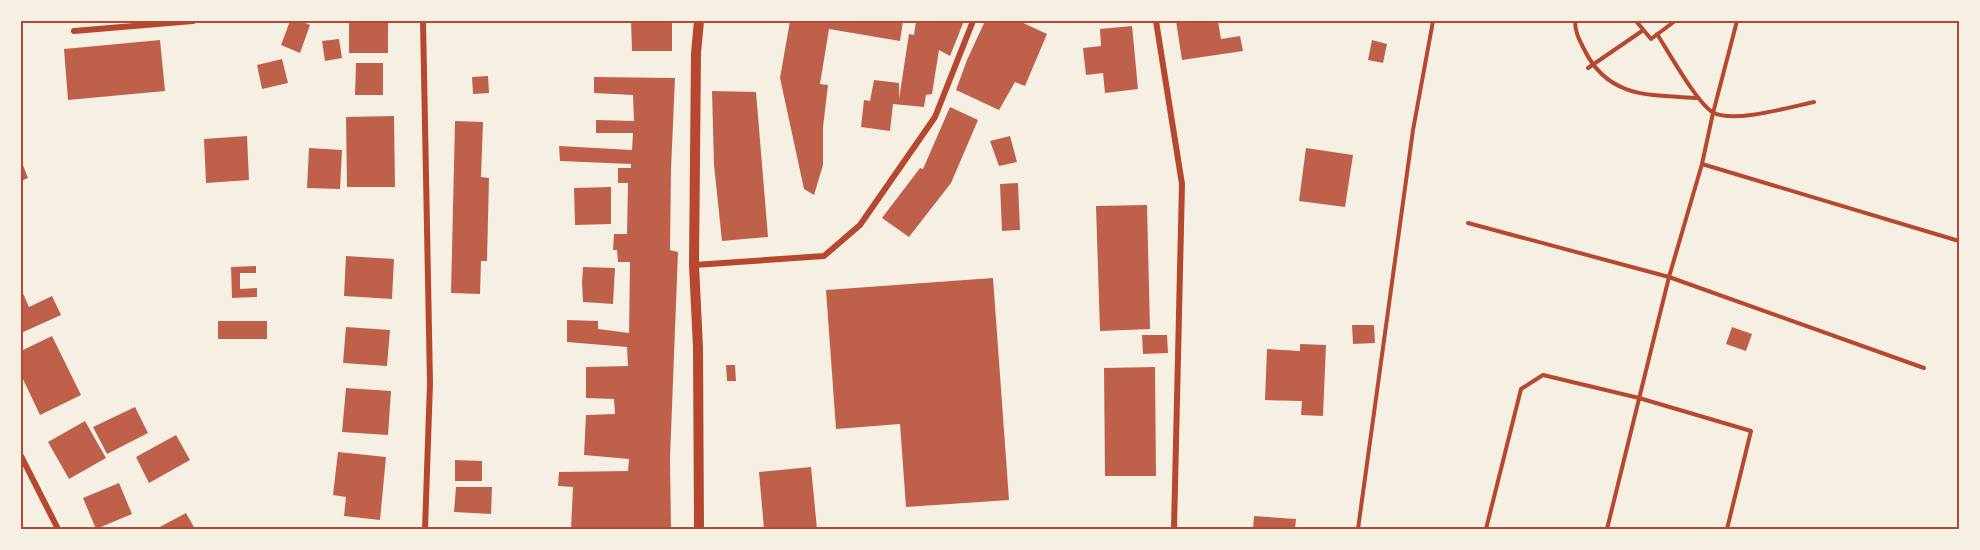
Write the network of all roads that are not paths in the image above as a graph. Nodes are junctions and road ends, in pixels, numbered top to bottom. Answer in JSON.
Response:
{"nodes":[{"id":1,"x":193,"y":21,"type":"edge"},
{"id":2,"x":423,"y":21,"type":"edge"},
{"id":3,"x":699,"y":21,"type":"edge"},
{"id":4,"x":973,"y":21,"type":"edge"},
{"id":5,"x":1156,"y":21,"type":"edge"},
{"id":6,"x":74,"y":31,"type":"dead end"},
{"id":7,"x":694,"y":265,"type":"junction"},
{"id":8,"x":21,"y":456,"type":"edge"},
{"id":9,"x":58,"y":529,"type":"edge"},
{"id":10,"x":425,"y":529,"type":"edge"},
{"id":11,"x":699,"y":529,"type":"edge"},
{"id":12,"x":1174,"y":529,"type":"edge"}],
"edges":[{"from":1,"to":6,"type":"street"},
{"from":2,"to":10,"type":"street"},
{"from":3,"to":7,"type":"street"},
{"from":4,"to":7,"type":"street"},
{"from":5,"to":12,"type":"street"},
{"from":7,"to":11,"type":"street"},
{"from":8,"to":9,"type":"street"}]}
